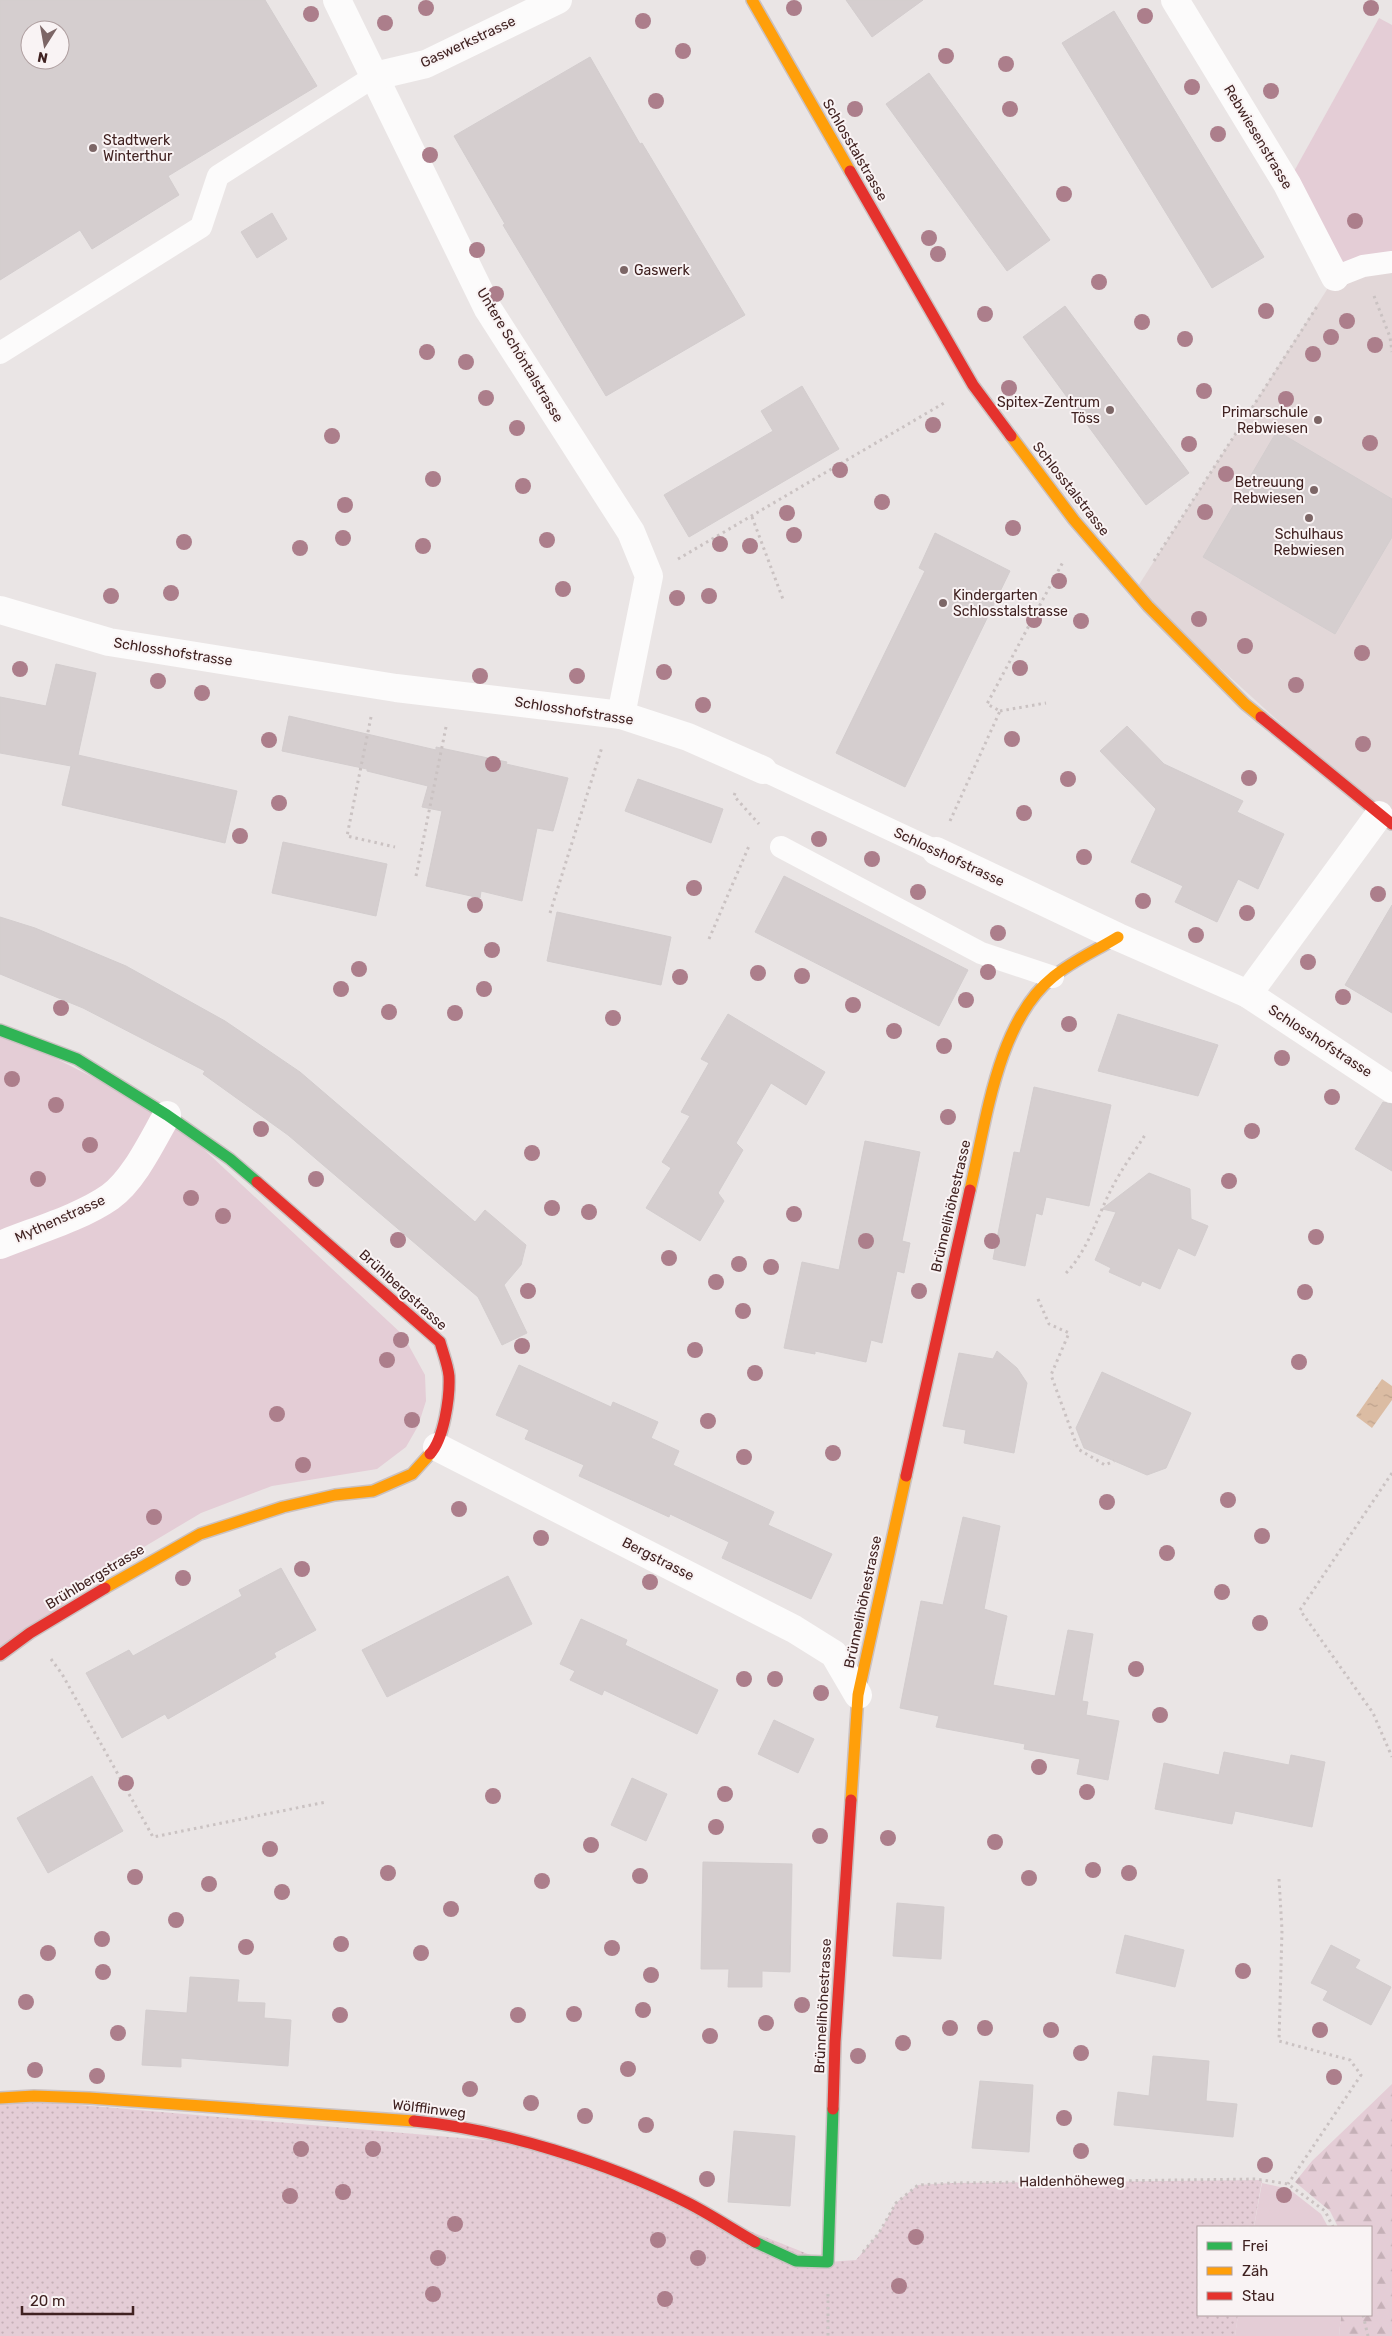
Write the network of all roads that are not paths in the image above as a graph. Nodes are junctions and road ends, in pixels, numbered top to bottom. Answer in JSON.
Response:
{"nodes":[{"id":1,"x":337,"y":0,"type":"edge"},
{"id":2,"x":558,"y":0,"type":"edge"},
{"id":3,"x":752,"y":0,"type":"edge"},
{"id":4,"x":1175,"y":0,"type":"edge"},
{"id":5,"x":375,"y":76,"type":"junction"},
{"id":6,"x":1392,"y":262,"type":"edge"},
{"id":7,"x":1335,"y":277,"type":"joint"},
{"id":8,"x":0,"y":353,"type":"edge"},
{"id":9,"x":0,"y":610,"type":"edge"},
{"id":10,"x":621,"y":716,"type":"junction"},
{"id":11,"x":763,"y":770,"type":"joint"},
{"id":12,"x":1386,"y":819,"type":"edge"},
{"id":13,"x":781,"y":847,"type":"dead end"},
{"id":14,"x":936,"y":851,"type":"joint"},
{"id":15,"x":1118,"y":937,"type":"junction"},
{"id":16,"x":1053,"y":977,"type":"junction"},
{"id":17,"x":1248,"y":994,"type":"junction"},
{"id":18,"x":0,"y":1030,"type":"edge"},
{"id":19,"x":1392,"y":1089,"type":"edge"},
{"id":20,"x":167,"y":1115,"type":"junction"},
{"id":21,"x":0,"y":1244,"type":"edge"},
{"id":22,"x":437,"y":1447,"type":"junction"},
{"id":23,"x":0,"y":1655,"type":"edge"},
{"id":24,"x":858,"y":1695,"type":"junction"},
{"id":25,"x":0,"y":2098,"type":"edge"},
{"id":26,"x":828,"y":2262,"type":"joint"}],
"edges":[{"from":1,"to":5,"type":"street","name":"Untere Schöntalstrasse"},
{"from":2,"to":5,"type":"street","name":"Gaswerkstrasse"},
{"from":3,"to":12,"type":"street","name":"Schlosstalstrasse"},
{"from":4,"to":7,"type":"street","name":"Rebwiesenstrasse"},
{"from":5,"to":8,"type":"lane"},
{"from":5,"to":10,"type":"street","name":"Untere Schöntalstrasse"},
{"from":6,"to":7,"type":"lane"},
{"from":9,"to":10,"type":"street","name":"Schlosshofstrasse"},
{"from":10,"to":11,"type":"street","name":"Schlosshofstrasse"},
{"from":11,"to":14,"type":"lane","name":"Schlosshofstrasse"},
{"from":12,"to":17,"type":"street"},
{"from":13,"to":16,"type":"lane"},
{"from":14,"to":15,"type":"street","name":"Schlosshofstrasse"},
{"from":15,"to":16,"type":"street","name":"Brünnelihöhestrasse"},
{"from":15,"to":17,"type":"street","name":"Schlosshofstrasse"},
{"from":16,"to":24,"type":"street","name":"Brünnelihöhestrasse"},
{"from":17,"to":19,"type":"street","name":"Schlosshofstrasse"},
{"from":18,"to":20,"type":"street","name":"Brühlbergstrasse"},
{"from":20,"to":21,"type":"street","name":"Mythenstrasse"},
{"from":20,"to":22,"type":"street","name":"Brühlbergstrasse"},
{"from":22,"to":23,"type":"street","name":"Brühlbergstrasse"},
{"from":22,"to":24,"type":"street","name":"Bergstrasse"},
{"from":24,"to":26,"type":"street","name":"Brünnelihöhestrasse"},
{"from":25,"to":26,"type":"street","name":"Wölfflinweg"}]}
